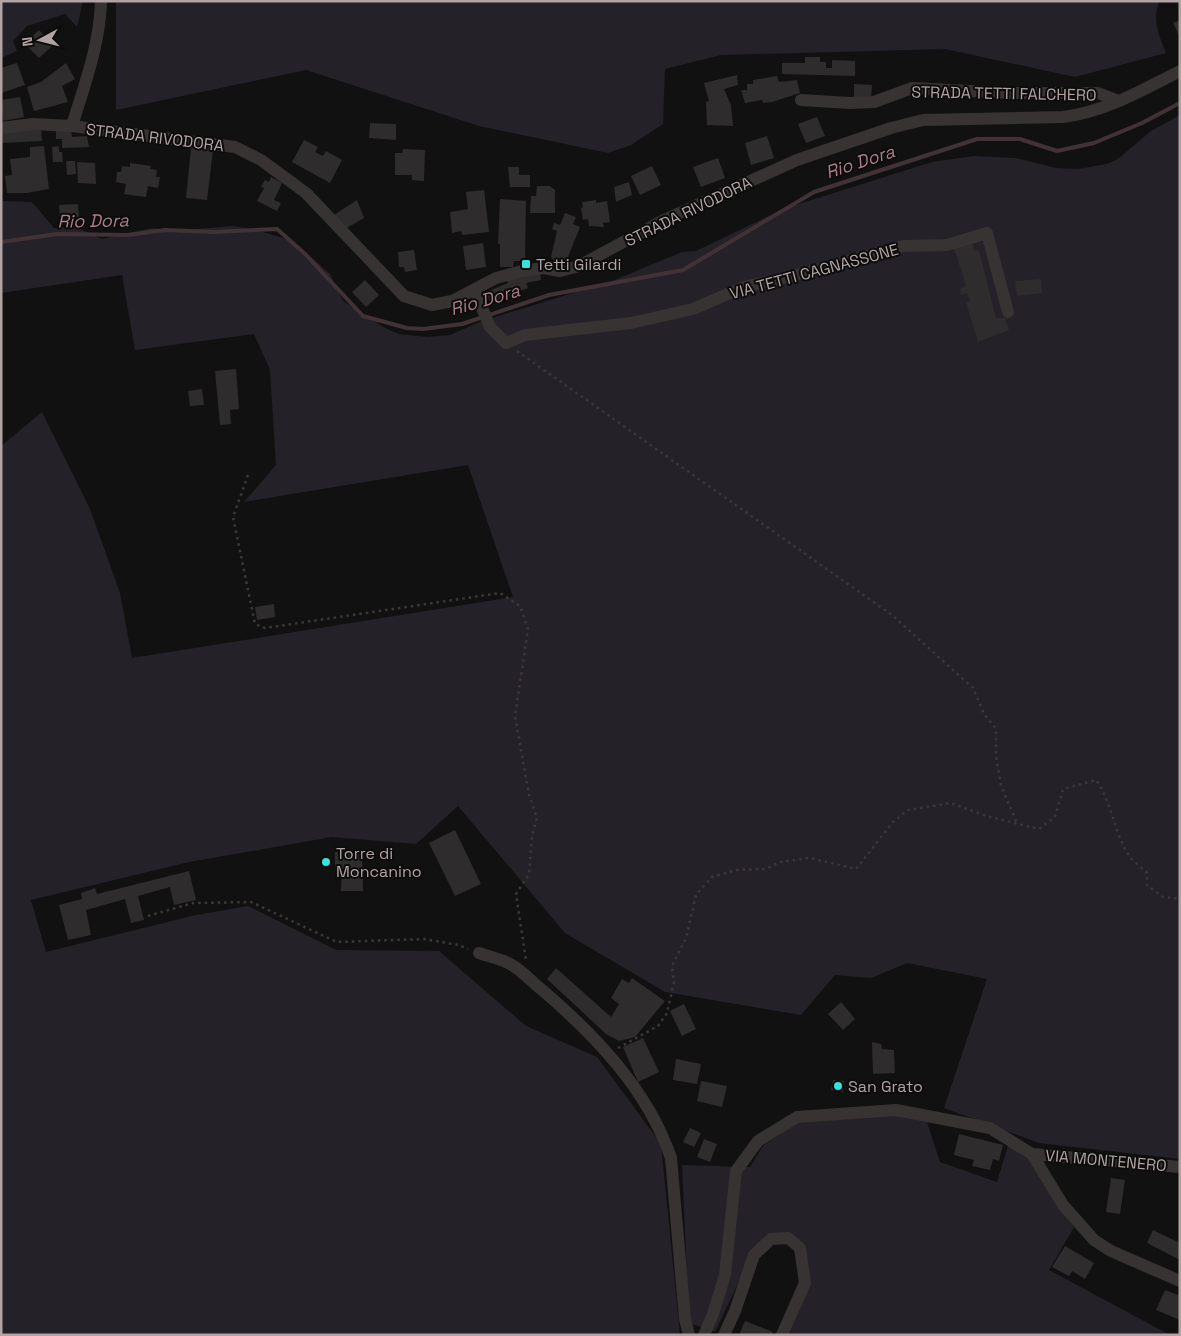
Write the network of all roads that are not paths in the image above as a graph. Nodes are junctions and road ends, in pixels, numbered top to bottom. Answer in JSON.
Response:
{"nodes":[{"id":1,"x":101,"y":1,"type":"edge"},
{"id":2,"x":1180,"y":72,"type":"edge"},
{"id":3,"x":801,"y":100,"type":"dead end"},
{"id":4,"x":1119,"y":101,"type":"junction"},
{"id":5,"x":72,"y":126,"type":"junction"},
{"id":6,"x":1,"y":128,"type":"edge"},
{"id":7,"x":477,"y":297,"type":"junction"},
{"id":8,"x":1008,"y":312,"type":"dead end"},
{"id":9,"x":479,"y":953,"type":"road end"},
{"id":10,"x":1032,"y":1154,"type":"junction"},
{"id":11,"x":1180,"y":1167,"type":"edge"},
{"id":12,"x":1180,"y":1281,"type":"edge"},
{"id":13,"x":689,"y":1335,"type":"edge"},
{"id":14,"x":704,"y":1335,"type":"edge"},
{"id":15,"x":724,"y":1335,"type":"edge"},
{"id":16,"x":782,"y":1335,"type":"edge"}],
"edges":[{"from":1,"to":5,"type":"street"},
{"from":2,"to":4,"type":"street","name":"STRADA RIVODORA"},
{"from":3,"to":4,"type":"street","name":"STRADA TETTI FALCHERO"},
{"from":4,"to":7,"type":"street","name":"STRADA RIVODORA"},
{"from":5,"to":6,"type":"street","name":"STRADA RIVODORA"},
{"from":5,"to":7,"type":"street","name":"STRADA RIVODORA"},
{"from":7,"to":8,"type":"street","name":"VIA TETTI CAGNASSONE"},
{"from":9,"to":13,"type":"street"},
{"from":10,"to":11,"type":"street","name":"VIA MONTENERO"},
{"from":10,"to":12,"type":"street"},
{"from":10,"to":14,"type":"street"},
{"from":15,"to":16,"type":"street"}]}
